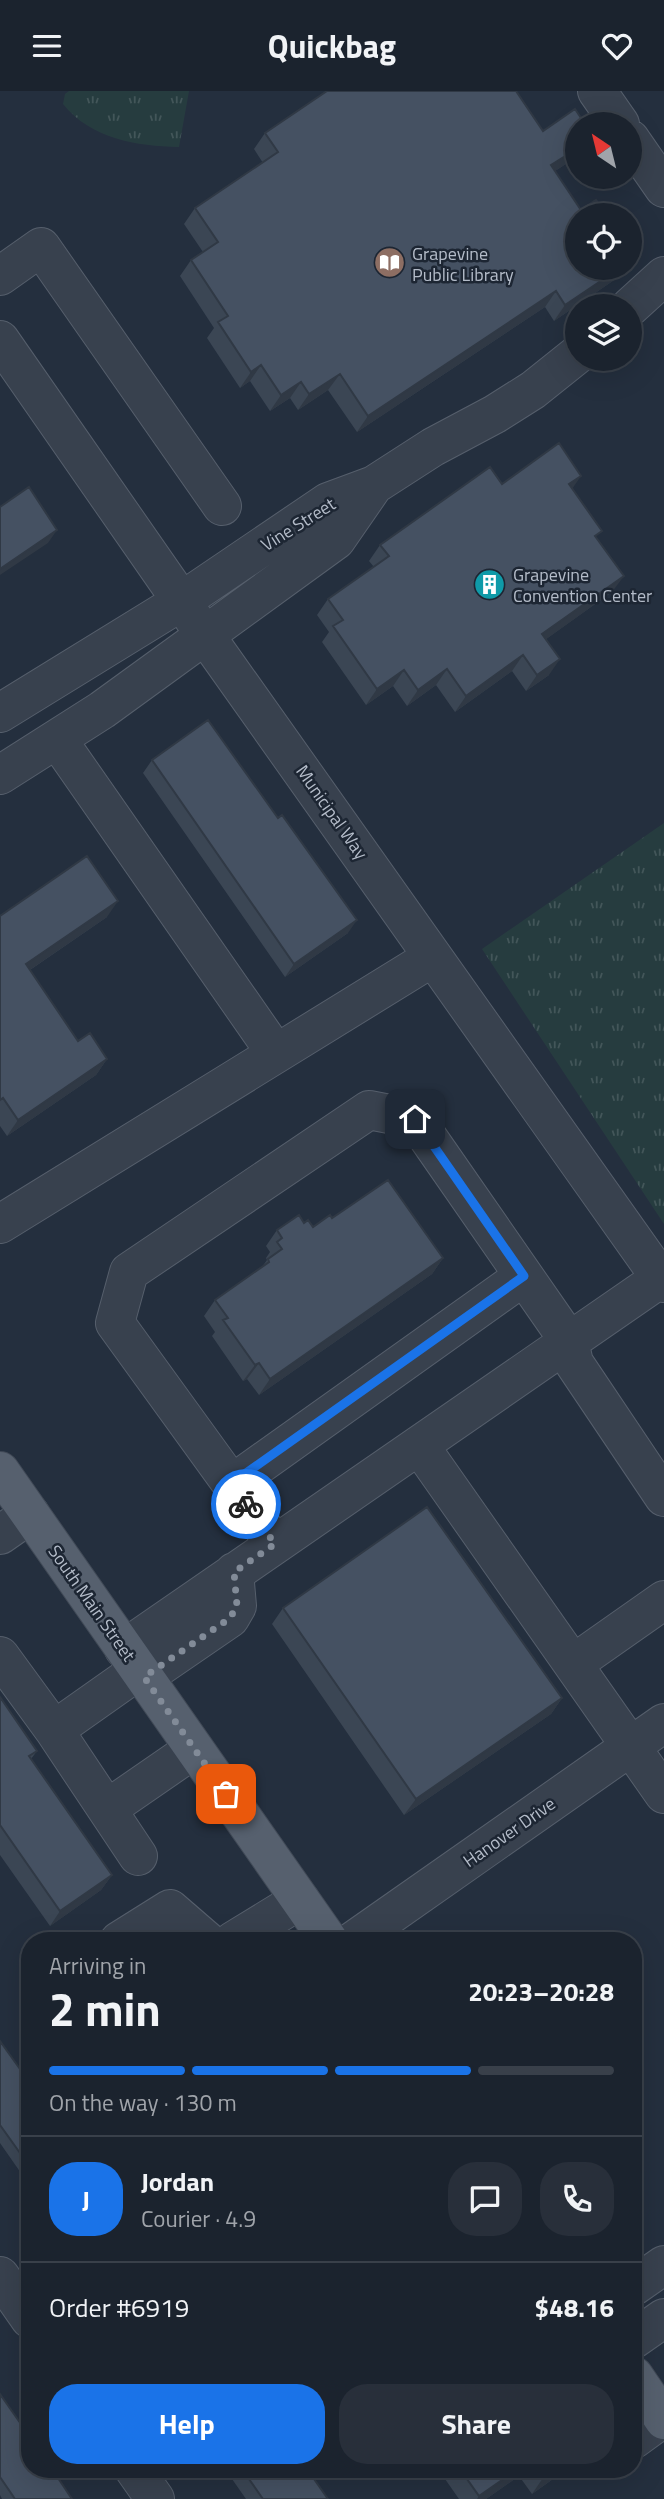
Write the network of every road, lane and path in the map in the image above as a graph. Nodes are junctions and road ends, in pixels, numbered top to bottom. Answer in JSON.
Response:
{"nodes":[{"id":1,"x":597,"y":91,"type":"edge"},
{"id":2,"x":612,"y":112,"type":"edge"},
{"id":3,"x":642,"y":156,"type":"edge"},
{"id":4,"x":664,"y":188,"type":"edge"},
{"id":5,"x":0,"y":276,"type":"edge"},
{"id":6,"x":664,"y":276,"type":"edge"},
{"id":7,"x":642,"y":296,"type":"edge"},
{"id":8,"x":0,"y":340,"type":"edge"},
{"id":9,"x":565,"y":364,"type":"edge"},
{"id":10,"x":374,"y":485,"type":"junction"},
{"id":11,"x":222,"y":506,"type":"dead end"},
{"id":12,"x":182,"y":601,"type":"junction"},
{"id":13,"x":205,"y":635,"type":"junction"},
{"id":14,"x":0,"y":713,"type":"edge"},
{"id":15,"x":57,"y":739,"type":"junction"},
{"id":16,"x":0,"y":775,"type":"edge"},
{"id":17,"x":433,"y":957,"type":"junction"},
{"id":18,"x":275,"y":1052,"type":"junction"},
{"id":19,"x":0,"y":1224,"type":"edge"},
{"id":20,"x":524,"y":1276,"type":"junction"},
{"id":21,"x":662,"y":1280,"type":"edge"},
{"id":22,"x":569,"y":1341,"type":"junction"},
{"id":23,"x":419,"y":1445,"type":"junction"},
{"id":24,"x":0,"y":1471,"type":"edge"},
{"id":25,"x":232,"y":1483,"type":"junction"},
{"id":26,"x":664,"y":1497,"type":"edge"},
{"id":27,"x":15,"y":1525,"type":"edge"},
{"id":28,"x":275,"y":1544,"type":"junction"},
{"id":29,"x":664,"y":1600,"type":"edge"},
{"id":30,"x":0,"y":1656,"type":"edge"},
{"id":31,"x":573,"y":1664,"type":"junction"},
{"id":32,"x":136,"y":1665,"type":"junction"},
{"id":33,"x":664,"y":1723,"type":"edge"},
{"id":34,"x":54,"y":1730,"type":"junction"},
{"id":35,"x":631,"y":1747,"type":"junction"},
{"id":36,"x":194,"y":1749,"type":"junction"},
{"id":37,"x":664,"y":1794,"type":"edge"},
{"id":38,"x":107,"y":1809,"type":"junction"},
{"id":39,"x":138,"y":1856,"type":"dead end"},
{"id":40,"x":300,"y":1900,"type":"junction"},
{"id":41,"x":133,"y":1932,"type":"edge"},
{"id":42,"x":197,"y":1932,"type":"edge"},
{"id":43,"x":248,"y":1932,"type":"edge"},
{"id":44,"x":323,"y":1932,"type":"edge"},
{"id":45,"x":367,"y":1932,"type":"edge"},
{"id":46,"x":664,"y":2265,"type":"edge"},
{"id":47,"x":0,"y":2276,"type":"edge"},
{"id":48,"x":642,"y":2280,"type":"edge"},
{"id":49,"x":21,"y":2306,"type":"edge"},
{"id":50,"x":664,"y":2318,"type":"edge"},
{"id":51,"x":642,"y":2333,"type":"edge"},
{"id":52,"x":642,"y":2397,"type":"edge"},
{"id":53,"x":653,"y":2425,"type":"edge"},
{"id":54,"x":140,"y":2478,"type":"edge"},
{"id":55,"x":155,"y":2499,"type":"edge"}],
"edges":[{"from":1,"to":2,"type":"street"},
{"from":3,"to":4,"type":"street"},
{"from":5,"to":11,"type":"street"},
{"from":6,"to":7,"type":"street"},
{"from":8,"to":12,"type":"street","name":"Municipal Way"},
{"from":9,"to":10,"type":"street"},
{"from":10,"to":12,"type":"street","name":"Vine Street"},
{"from":10,"to":13,"type":"street","name":"Vine Street"},
{"from":12,"to":13,"type":"street","name":"Municipal Way"},
{"from":12,"to":14,"type":"street","name":"Vine Street"},
{"from":13,"to":15,"type":"street","name":"Vine Street"},
{"from":13,"to":17,"type":"street","name":"Municipal Way"},
{"from":15,"to":16,"type":"street","name":"Vine Street"},
{"from":15,"to":18,"type":"street"},
{"from":17,"to":18,"type":"street"},
{"from":17,"to":21,"type":"street","name":"Municipal Way"},
{"from":18,"to":19,"type":"street"},
{"from":20,"to":22,"type":"street"},
{"from":20,"to":25,"type":"street"},
{"from":20,"to":25,"type":"street"},
{"from":21,"to":22,"type":"street"},
{"from":22,"to":23,"type":"street"},
{"from":22,"to":26,"type":"street"},
{"from":23,"to":28,"type":"street"},
{"from":23,"to":31,"type":"street"},
{"from":24,"to":27,"type":"main road","name":"South Main Street"},
{"from":25,"to":28,"type":"street"},
{"from":27,"to":32,"type":"main road","name":"South Main Street"},
{"from":28,"to":32,"type":"street"},
{"from":29,"to":31,"type":"street"},
{"from":30,"to":34,"type":"street"},
{"from":31,"to":35,"type":"street"},
{"from":32,"to":34,"type":"street"},
{"from":32,"to":36,"type":"main road","name":"South Main Street"},
{"from":33,"to":35,"type":"street","name":"Hanover Drive"},
{"from":34,"to":38,"type":"street"},
{"from":35,"to":37,"type":"street"},
{"from":35,"to":45,"type":"street","name":"Hanover Drive"},
{"from":36,"to":38,"type":"street"},
{"from":36,"to":40,"type":"main road","name":"South Main Street"},
{"from":38,"to":39,"type":"street"},
{"from":40,"to":43,"type":"street"},
{"from":40,"to":44,"type":"main road","name":"South Main Street"},
{"from":41,"to":42,"type":"street"},
{"from":46,"to":48,"type":"street"},
{"from":47,"to":49,"type":"street"},
{"from":50,"to":51,"type":"street"},
{"from":52,"to":53,"type":"main road"},
{"from":54,"to":55,"type":"street"}]}
